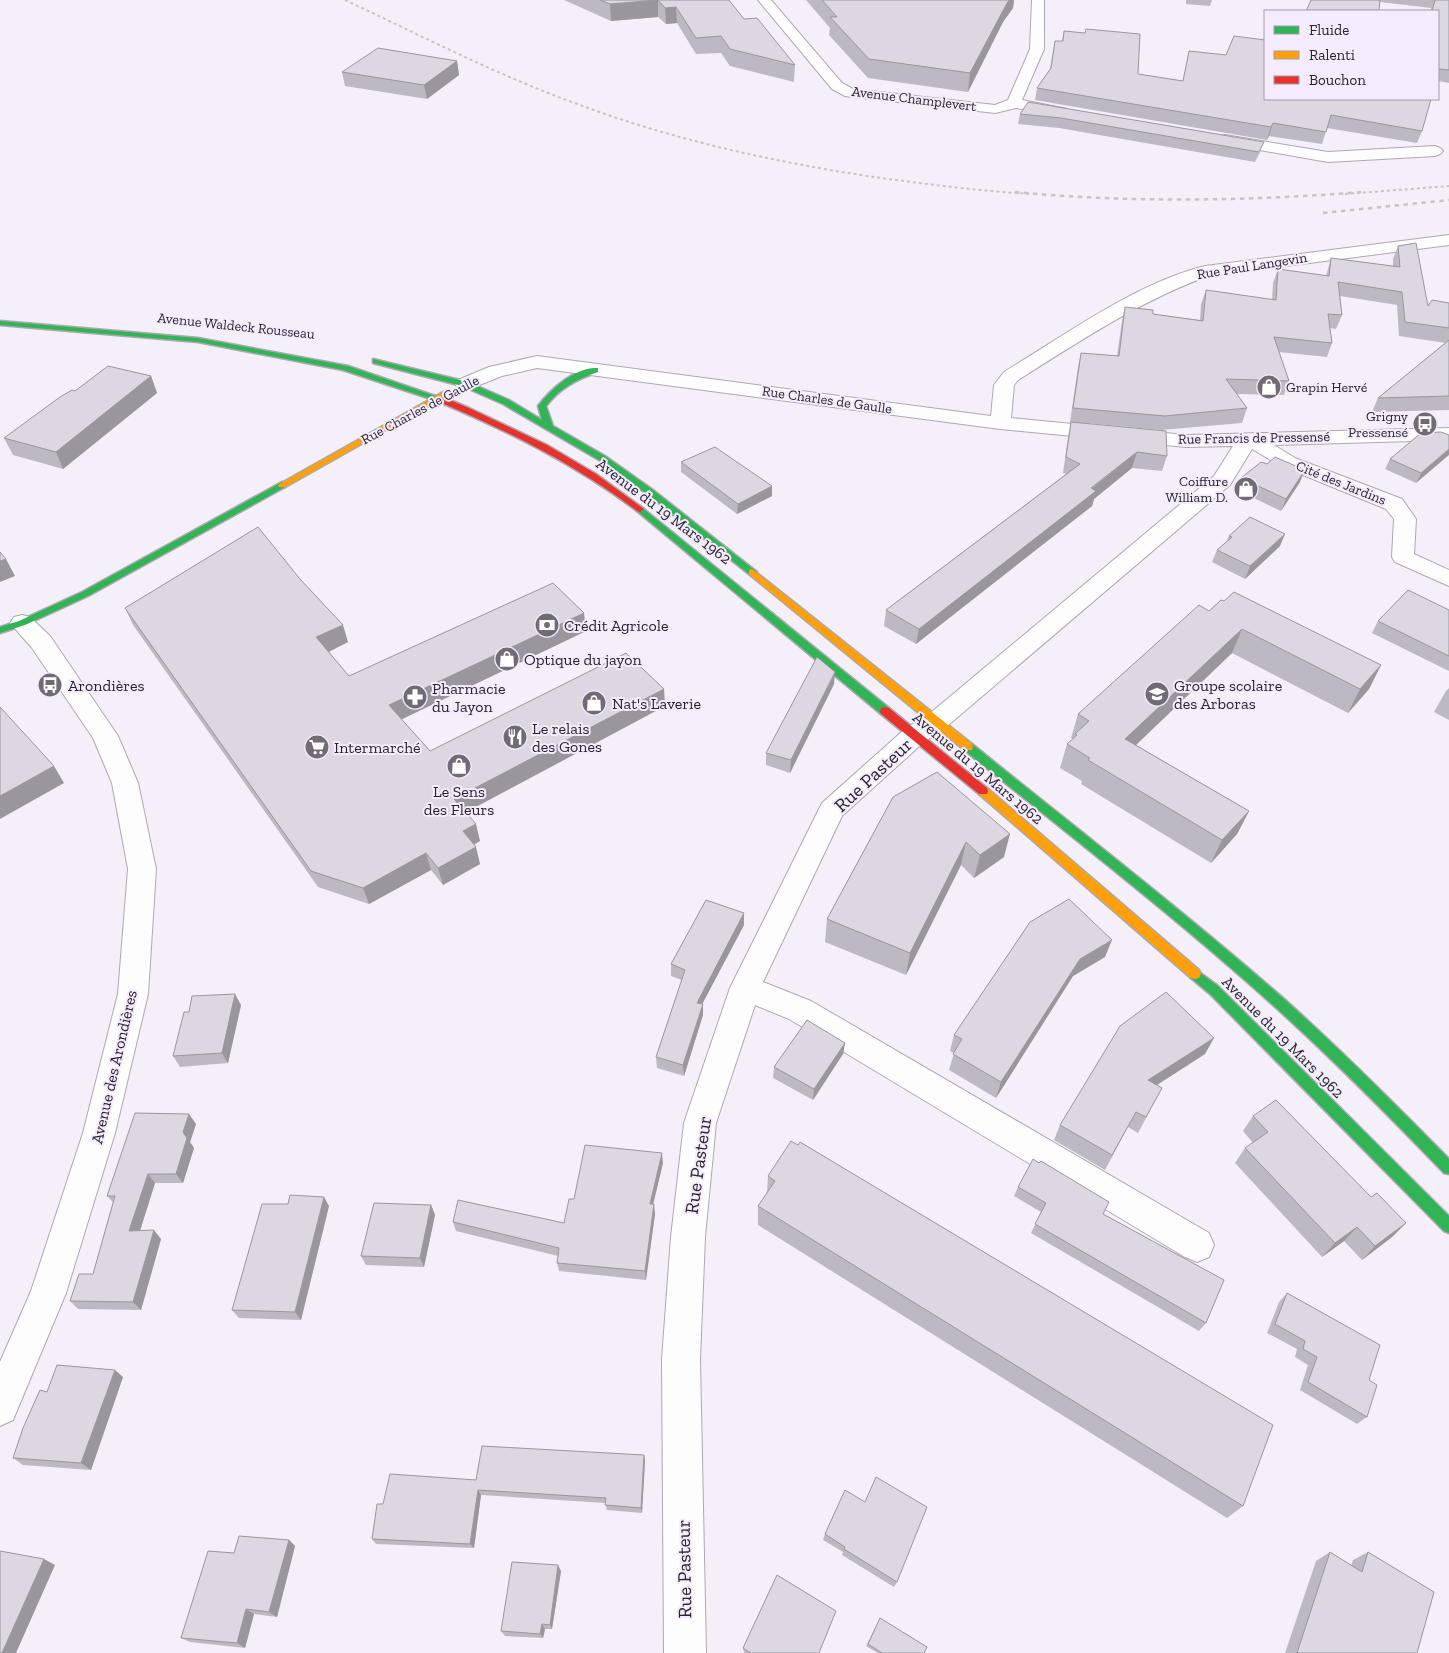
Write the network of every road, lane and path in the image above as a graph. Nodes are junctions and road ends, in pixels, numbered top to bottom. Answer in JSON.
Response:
{"nodes":[{"id":1,"x":764,"y":0,"type":"edge"},
{"id":2,"x":1038,"y":0,"type":"edge"},
{"id":3,"x":1014,"y":104,"type":"junction"},
{"id":4,"x":1075,"y":115,"type":"edge"},
{"id":5,"x":1211,"y":138,"type":"edge"},
{"id":6,"x":1440,"y":150,"type":"dead end"},
{"id":7,"x":1449,"y":240,"type":"edge"},
{"id":8,"x":0,"y":317,"type":"edge"},
{"id":9,"x":0,"y":323,"type":"edge"},
{"id":10,"x":300,"y":348,"type":"dead end"},
{"id":11,"x":366,"y":359,"type":"dead end"},
{"id":12,"x":596,"y":370,"type":"junction"},
{"id":13,"x":465,"y":384,"type":"junction"},
{"id":14,"x":438,"y":398,"type":"junction"},
{"id":15,"x":1000,"y":423,"type":"junction"},
{"id":16,"x":549,"y":427,"type":"junction"},
{"id":17,"x":1449,"y":434,"type":"edge"},
{"id":18,"x":1248,"y":438,"type":"junction"},
{"id":19,"x":1449,"y":579,"type":"edge"},
{"id":20,"x":11,"y":626,"type":"edge"},
{"id":21,"x":926,"y":728,"type":"junction"},
{"id":22,"x":745,"y":988,"type":"junction"},
{"id":23,"x":1449,"y":1168,"type":"edge"},
{"id":24,"x":1449,"y":1226,"type":"edge"},
{"id":25,"x":1197,"y":1245,"type":"dead end"},
{"id":26,"x":0,"y":1407,"type":"edge"},
{"id":27,"x":685,"y":1653,"type":"edge"}],
"edges":[{"from":1,"to":3,"type":"street","name":"Avenue Champlevert"},
{"from":2,"to":3,"type":"street"},
{"from":3,"to":4,"type":"street","name":"Avenue Champlevert"},
{"from":5,"to":6,"type":"street"},
{"from":7,"to":15,"type":"street","name":"Rue Paul Langevin"},
{"from":8,"to":10,"type":"main road","name":"Avenue Waldeck Rousseau"},
{"from":9,"to":14,"type":"main road","name":"Avenue Waldeck Rousseau"},
{"from":11,"to":13,"type":"main road"},
{"from":12,"to":13,"type":"street","name":"Rue Charles de Gaulle"},
{"from":12,"to":15,"type":"street","name":"Rue Charles de Gaulle"},
{"from":12,"to":16,"type":"main road"},
{"from":13,"to":14,"type":"main road","name":"Rue Charles de Gaulle"},
{"from":13,"to":16,"type":"main road","name":"Avenue du 19 Mars 1962"},
{"from":14,"to":20,"type":"main road","name":"Rue Charles de Gaulle"},
{"from":14,"to":21,"type":"main road","name":"Avenue du 19 Mars 1962"},
{"from":15,"to":18,"type":"street","name":"Rue Francis de Pressensé"},
{"from":16,"to":21,"type":"main road","name":"Avenue du 19 Mars 1962"},
{"from":17,"to":18,"type":"street","name":"Rue Francis de Pressensé"},
{"from":18,"to":19,"type":"street","name":"Cité des Jardins"},
{"from":18,"to":21,"type":"street","name":"Rue Pasteur"},
{"from":20,"to":26,"type":"street","name":"Avenue des Arondières"},
{"from":21,"to":22,"type":"street","name":"Rue Pasteur"},
{"from":21,"to":23,"type":"main road","name":"Avenue du 19 Mars 1962"},
{"from":21,"to":24,"type":"main road","name":"Avenue du 19 Mars 1962"},
{"from":22,"to":25,"type":"street"},
{"from":22,"to":27,"type":"street","name":"Rue Pasteur"}]}
